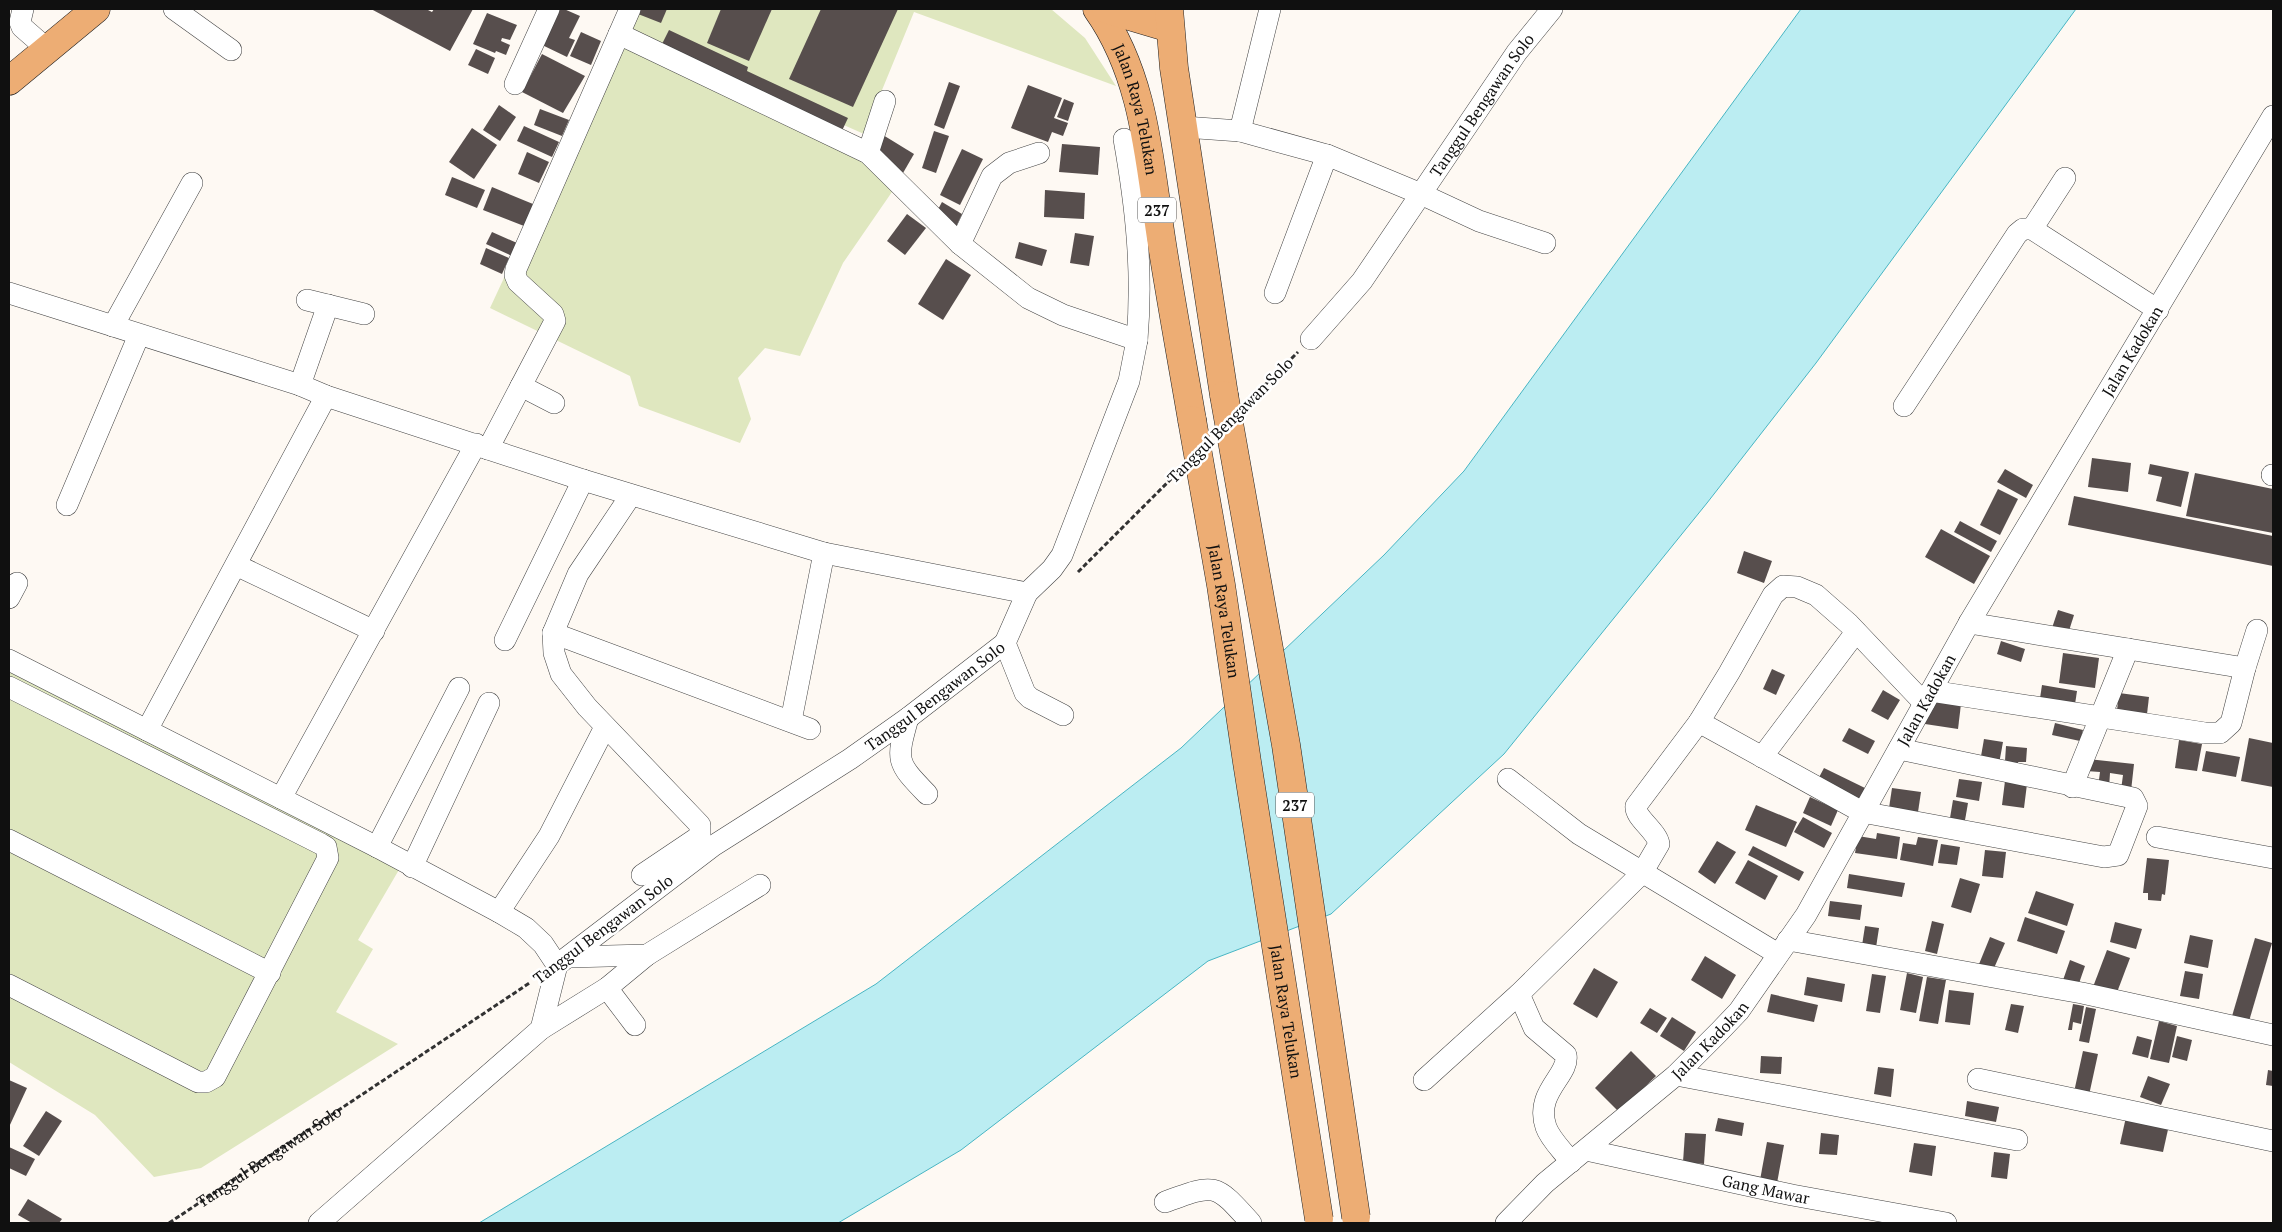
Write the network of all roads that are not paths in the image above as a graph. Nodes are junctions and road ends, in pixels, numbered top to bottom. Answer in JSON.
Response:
{"nodes":[{"id":1,"x":23,"y":9,"type":"edge"},
{"id":2,"x":96,"y":9,"type":"edge"},
{"id":3,"x":174,"y":9,"type":"edge"},
{"id":4,"x":549,"y":9,"type":"edge"},
{"id":5,"x":630,"y":9,"type":"edge"},
{"id":6,"x":1097,"y":9,"type":"edge"},
{"id":7,"x":1106,"y":9,"type":"edge"},
{"id":8,"x":1270,"y":9,"type":"edge"},
{"id":9,"x":1552,"y":9,"type":"edge"},
{"id":10,"x":1170,"y":19,"type":"edge"},
{"id":11,"x":619,"y":34,"type":"junction"},
{"id":12,"x":46,"y":48,"type":"junction"},
{"id":13,"x":231,"y":50,"type":"dead end"},
{"id":14,"x":9,"y":81,"type":"edge"},
{"id":15,"x":515,"y":84,"type":"dead end"},
{"id":16,"x":885,"y":101,"type":"dead end"},
{"id":17,"x":2273,"y":116,"type":"edge"},
{"id":18,"x":1184,"y":127,"type":"junction"},
{"id":19,"x":1240,"y":131,"type":"junction"},
{"id":20,"x":1124,"y":139,"type":"dead end"},
{"id":21,"x":868,"y":153,"type":"junction"},
{"id":22,"x":1038,"y":153,"type":"dead end"},
{"id":23,"x":1327,"y":155,"type":"junction"},
{"id":24,"x":2065,"y":178,"type":"dead end"},
{"id":25,"x":192,"y":183,"type":"dead end"},
{"id":26,"x":1421,"y":194,"type":"junction"},
{"id":27,"x":2032,"y":229,"type":"junction"},
{"id":28,"x":1545,"y":243,"type":"dead end"},
{"id":29,"x":960,"y":244,"type":"junction"},
{"id":30,"x":1276,"y":293,"type":"dead end"},
{"id":31,"x":9,"y":294,"type":"edge"},
{"id":32,"x":307,"y":300,"type":"dead end"},
{"id":33,"x":328,"y":305,"type":"junction"},
{"id":34,"x":2158,"y":310,"type":"junction"},
{"id":35,"x":364,"y":314,"type":"dead end"},
{"id":36,"x":113,"y":326,"type":"junction"},
{"id":37,"x":139,"y":335,"type":"junction"},
{"id":38,"x":1311,"y":339,"type":"road end"},
{"id":39,"x":1137,"y":340,"type":"junction"},
{"id":40,"x":300,"y":385,"type":"junction"},
{"id":41,"x":521,"y":386,"type":"junction"},
{"id":42,"x":326,"y":396,"type":"junction"},
{"id":43,"x":554,"y":402,"type":"dead end"},
{"id":44,"x":1904,"y":406,"type":"dead end"},
{"id":45,"x":482,"y":447,"type":"junction"},
{"id":46,"x":583,"y":480,"type":"junction"},
{"id":47,"x":631,"y":495,"type":"junction"},
{"id":48,"x":66,"y":505,"type":"dead end"},
{"id":49,"x":824,"y":553,"type":"junction"},
{"id":50,"x":236,"y":565,"type":"junction"},
{"id":51,"x":1027,"y":593,"type":"junction"},
{"id":52,"x":1969,"y":623,"type":"junction"},
{"id":53,"x":2257,"y":630,"type":"dead end"},
{"id":54,"x":374,"y":631,"type":"junction"},
{"id":55,"x":1856,"y":632,"type":"junction"},
{"id":56,"x":553,"y":633,"type":"junction"},
{"id":57,"x":504,"y":640,"type":"dead end"},
{"id":58,"x":1005,"y":643,"type":"junction"},
{"id":59,"x":2128,"y":649,"type":"junction"},
{"id":60,"x":9,"y":660,"type":"edge"},
{"id":61,"x":2245,"y":668,"type":"junction"},
{"id":62,"x":9,"y":687,"type":"edge"},
{"id":63,"x":459,"y":688,"type":"dead end"},
{"id":64,"x":1928,"y":697,"type":"junction"},
{"id":65,"x":489,"y":703,"type":"dead end"},
{"id":66,"x":1063,"y":715,"type":"dead end"},
{"id":67,"x":2101,"y":716,"type":"junction"},
{"id":68,"x":908,"y":718,"type":"junction"},
{"id":69,"x":1699,"y":722,"type":"junction"},
{"id":70,"x":605,"y":727,"type":"junction"},
{"id":71,"x":147,"y":730,"type":"junction"},
{"id":72,"x":1899,"y":749,"type":"junction"},
{"id":73,"x":1762,"y":757,"type":"junction"},
{"id":74,"x":1508,"y":779,"type":"dead end"},
{"id":75,"x":2072,"y":786,"type":"junction"},
{"id":76,"x":926,"y":794,"type":"dead end"},
{"id":77,"x":281,"y":798,"type":"junction"},
{"id":78,"x":1862,"y":812,"type":"junction"},
{"id":79,"x":2157,"y":837,"type":"dead end"},
{"id":80,"x":9,"y":840,"type":"edge"},
{"id":81,"x":377,"y":848,"type":"junction"},
{"id":82,"x":2273,"y":858,"type":"edge"},
{"id":83,"x":412,"y":867,"type":"junction"},
{"id":84,"x":1642,"y":873,"type":"junction"},
{"id":85,"x":642,"y":875,"type":"dead end"},
{"id":86,"x":760,"y":885,"type":"dead end"},
{"id":87,"x":499,"y":912,"type":"junction"},
{"id":88,"x":1783,"y":947,"type":"junction"},
{"id":89,"x":647,"y":955,"type":"junction"},
{"id":90,"x":563,"y":961,"type":"junction"},
{"id":91,"x":270,"y":973,"type":"junction"},
{"id":92,"x":9,"y":985,"type":"edge"},
{"id":93,"x":606,"y":988,"type":"junction"},
{"id":94,"x":1519,"y":994,"type":"junction"},
{"id":95,"x":635,"y":1025,"type":"dead end"},
{"id":96,"x":541,"y":1029,"type":"junction"},
{"id":97,"x":2273,"y":1035,"type":"edge"},
{"id":98,"x":1676,"y":1075,"type":"junction"},
{"id":99,"x":1978,"y":1079,"type":"dead end"},
{"id":100,"x":1424,"y":1080,"type":"dead end"},
{"id":101,"x":2017,"y":1140,"type":"dead end"},
{"id":102,"x":2273,"y":1141,"type":"edge"},
{"id":103,"x":1578,"y":1156,"type":"junction"},
{"id":104,"x":1166,"y":1202,"type":"dead end"},
{"id":105,"x":1356,"y":1220,"type":"edge"},
{"id":106,"x":1320,"y":1221,"type":"edge"},
{"id":107,"x":319,"y":1223,"type":"edge"},
{"id":108,"x":1251,"y":1223,"type":"edge"},
{"id":109,"x":1506,"y":1223,"type":"edge"},
{"id":110,"x":1946,"y":1223,"type":"edge"}],
"edges":[{"from":1,"to":12,"type":"street"},
{"from":2,"to":12,"type":"main road"},
{"from":3,"to":13,"type":"street"},
{"from":4,"to":15,"type":"street"},
{"from":5,"to":11,"type":"street"},
{"from":6,"to":106,"type":"main road","name":"Jalan Raya Telukan","number":"237","bridge":true},
{"from":7,"to":10,"type":"main road"},
{"from":8,"to":19,"type":"street"},
{"from":9,"to":26,"type":"street","name":"Tanggul Bengawan Solo"},
{"from":10,"to":18,"type":"main road","number":"237"},
{"from":11,"to":21,"type":"street"},
{"from":11,"to":41,"type":"street"},
{"from":12,"to":14,"type":"main road"},
{"from":16,"to":21,"type":"street"},
{"from":17,"to":34,"type":"street","name":"Jalan Kadokan"},
{"from":18,"to":19,"type":"street"},
{"from":18,"to":105,"type":"main road","number":"237","bridge":true},
{"from":19,"to":23,"type":"street"},
{"from":20,"to":39,"type":"street"},
{"from":21,"to":29,"type":"street"},
{"from":22,"to":29,"type":"street"},
{"from":23,"to":26,"type":"street"},
{"from":23,"to":30,"type":"street"},
{"from":24,"to":27,"type":"street"},
{"from":25,"to":36,"type":"street"},
{"from":26,"to":28,"type":"street"},
{"from":26,"to":38,"type":"street","name":"Tanggul Bengawan Solo"},
{"from":27,"to":34,"type":"street"},
{"from":27,"to":44,"type":"street"},
{"from":29,"to":39,"type":"street"},
{"from":31,"to":36,"type":"street"},
{"from":32,"to":33,"type":"street"},
{"from":33,"to":35,"type":"street"},
{"from":33,"to":40,"type":"street"},
{"from":34,"to":52,"type":"street","name":"Jalan Kadokan"},
{"from":36,"to":37,"type":"street"},
{"from":37,"to":40,"type":"street"},
{"from":37,"to":48,"type":"street"},
{"from":39,"to":51,"type":"street"},
{"from":40,"to":42,"type":"street"},
{"from":41,"to":43,"type":"street"},
{"from":41,"to":45,"type":"street"},
{"from":42,"to":45,"type":"street"},
{"from":42,"to":50,"type":"street"},
{"from":45,"to":46,"type":"street"},
{"from":45,"to":54,"type":"street"},
{"from":46,"to":47,"type":"street"},
{"from":46,"to":57,"type":"street"},
{"from":47,"to":49,"type":"street"},
{"from":47,"to":56,"type":"street"},
{"from":49,"to":51,"type":"street"},
{"from":49,"to":56,"type":"street"},
{"from":50,"to":54,"type":"street"},
{"from":50,"to":71,"type":"street"},
{"from":51,"to":58,"type":"street"},
{"from":52,"to":59,"type":"street"},
{"from":52,"to":64,"type":"street","name":"Jalan Kadokan"},
{"from":53,"to":61,"type":"street"},
{"from":54,"to":77,"type":"street"},
{"from":55,"to":64,"type":"street"},
{"from":55,"to":69,"type":"street"},
{"from":55,"to":73,"type":"street"},
{"from":56,"to":70,"type":"street"},
{"from":58,"to":66,"type":"street"},
{"from":58,"to":68,"type":"street","name":"Tanggul Bengawan Solo"},
{"from":59,"to":61,"type":"street"},
{"from":59,"to":67,"type":"street"},
{"from":60,"to":71,"type":"street"},
{"from":61,"to":67,"type":"street"},
{"from":62,"to":91,"type":"street"},
{"from":63,"to":81,"type":"street"},
{"from":64,"to":67,"type":"street"},
{"from":64,"to":72,"type":"street","name":"Jalan Kadokan"},
{"from":65,"to":83,"type":"street"},
{"from":67,"to":75,"type":"street"},
{"from":68,"to":76,"type":"street"},
{"from":68,"to":90,"type":"street","name":"Tanggul Bengawan Solo"},
{"from":69,"to":73,"type":"street"},
{"from":69,"to":84,"type":"street"},
{"from":70,"to":85,"type":"street"},
{"from":70,"to":87,"type":"street"},
{"from":71,"to":77,"type":"street"},
{"from":72,"to":75,"type":"street"},
{"from":72,"to":78,"type":"street","name":"Jalan Kadokan"},
{"from":73,"to":78,"type":"street"},
{"from":74,"to":84,"type":"street"},
{"from":75,"to":78,"type":"street"},
{"from":77,"to":81,"type":"street"},
{"from":78,"to":88,"type":"street","name":"Jalan Kadokan"},
{"from":79,"to":82,"type":"street"},
{"from":80,"to":91,"type":"street"},
{"from":81,"to":83,"type":"street"},
{"from":83,"to":87,"type":"street"},
{"from":84,"to":88,"type":"street"},
{"from":84,"to":94,"type":"street"},
{"from":86,"to":89,"type":"street"},
{"from":87,"to":90,"type":"street"},
{"from":88,"to":97,"type":"street"},
{"from":88,"to":98,"type":"street","name":"Jalan Kadokan"},
{"from":89,"to":90,"type":"street"},
{"from":89,"to":93,"type":"street"},
{"from":90,"to":96,"type":"street"},
{"from":91,"to":92,"type":"street"},
{"from":93,"to":95,"type":"street"},
{"from":93,"to":96,"type":"street"},
{"from":94,"to":100,"type":"street"},
{"from":94,"to":103,"type":"street"},
{"from":96,"to":107,"type":"street"},
{"from":98,"to":101,"type":"street"},
{"from":98,"to":103,"type":"street","name":"Jalan Kadokan"},
{"from":99,"to":102,"type":"street"},
{"from":103,"to":109,"type":"street","name":"Jalan Kadokan"},
{"from":103,"to":110,"type":"street","name":"Gang Mawar"},
{"from":104,"to":108,"type":"street"}]}
